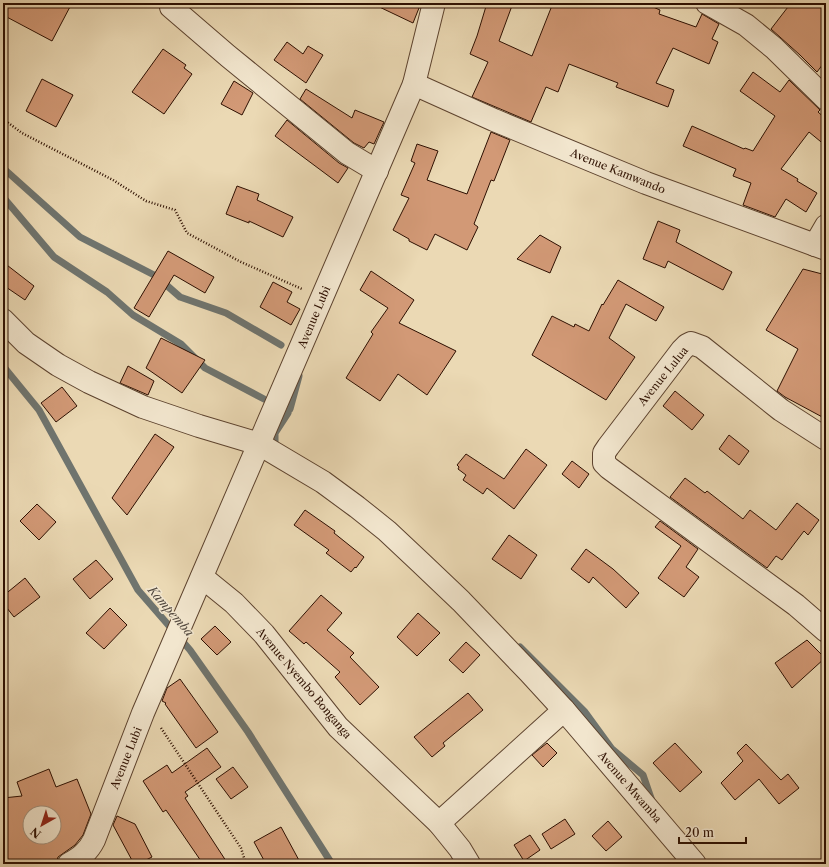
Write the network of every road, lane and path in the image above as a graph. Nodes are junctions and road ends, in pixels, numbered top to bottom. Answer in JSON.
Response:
{"nodes":[{"id":1,"x":434,"y":3,"type":"edge"},
{"id":2,"x":707,"y":3,"type":"edge"},
{"id":3,"x":172,"y":7,"type":"dead end"},
{"id":4,"x":414,"y":84,"type":"junction"},
{"id":5,"x":826,"y":99,"type":"edge"},
{"id":6,"x":3,"y":119,"type":"edge"},
{"id":7,"x":377,"y":172,"type":"junction"},
{"id":8,"x":826,"y":226,"type":"edge"},
{"id":9,"x":820,"y":247,"type":"edge"},
{"id":10,"x":321,"y":300,"type":"junction"},
{"id":11,"x":3,"y":320,"type":"edge"},
{"id":12,"x":826,"y":439,"type":"edge"},
{"id":13,"x":259,"y":444,"type":"junction"},
{"id":14,"x":202,"y":577,"type":"junction"},
{"id":15,"x":826,"y":631,"type":"edge"},
{"id":16,"x":564,"y":710,"type":"junction"},
{"id":17,"x":144,"y":713,"type":"junction"},
{"id":18,"x":439,"y":823,"type":"junction"},
{"id":19,"x":69,"y":864,"type":"edge"},
{"id":20,"x":246,"y":864,"type":"edge"},
{"id":21,"x":470,"y":864,"type":"edge"},
{"id":22,"x":695,"y":864,"type":"edge"}],
"edges":[{"from":1,"to":4,"type":"street","name":"Avenue Lubi"},
{"from":2,"to":5,"type":"street"},
{"from":3,"to":7,"type":"street"},
{"from":4,"to":7,"type":"street","name":"Avenue Lubi"},
{"from":4,"to":9,"type":"street","name":"Avenue Kamwando"},
{"from":6,"to":10,"type":"path"},
{"from":7,"to":10,"type":"street","name":"Avenue Lubi"},
{"from":8,"to":9,"type":"street"},
{"from":10,"to":13,"type":"street","name":"Avenue Lubi"},
{"from":11,"to":13,"type":"street","name":"Avenue Mwamba"},
{"from":12,"to":15,"type":"street","name":"Avenue Lulua"},
{"from":13,"to":14,"type":"street","name":"Avenue Lubi"},
{"from":13,"to":16,"type":"street","name":"Avenue Mwamba"},
{"from":14,"to":17,"type":"street","name":"Avenue Lubi"},
{"from":14,"to":18,"type":"street","name":"Avenue Nyembo Bonganga"},
{"from":16,"to":18,"type":"street"},
{"from":16,"to":22,"type":"street","name":"Avenue Mwamba"},
{"from":17,"to":19,"type":"street","name":"Avenue Lubi"},
{"from":17,"to":20,"type":"path"},
{"from":18,"to":21,"type":"street","name":"Avenue Nyembo Bonganga"}]}
